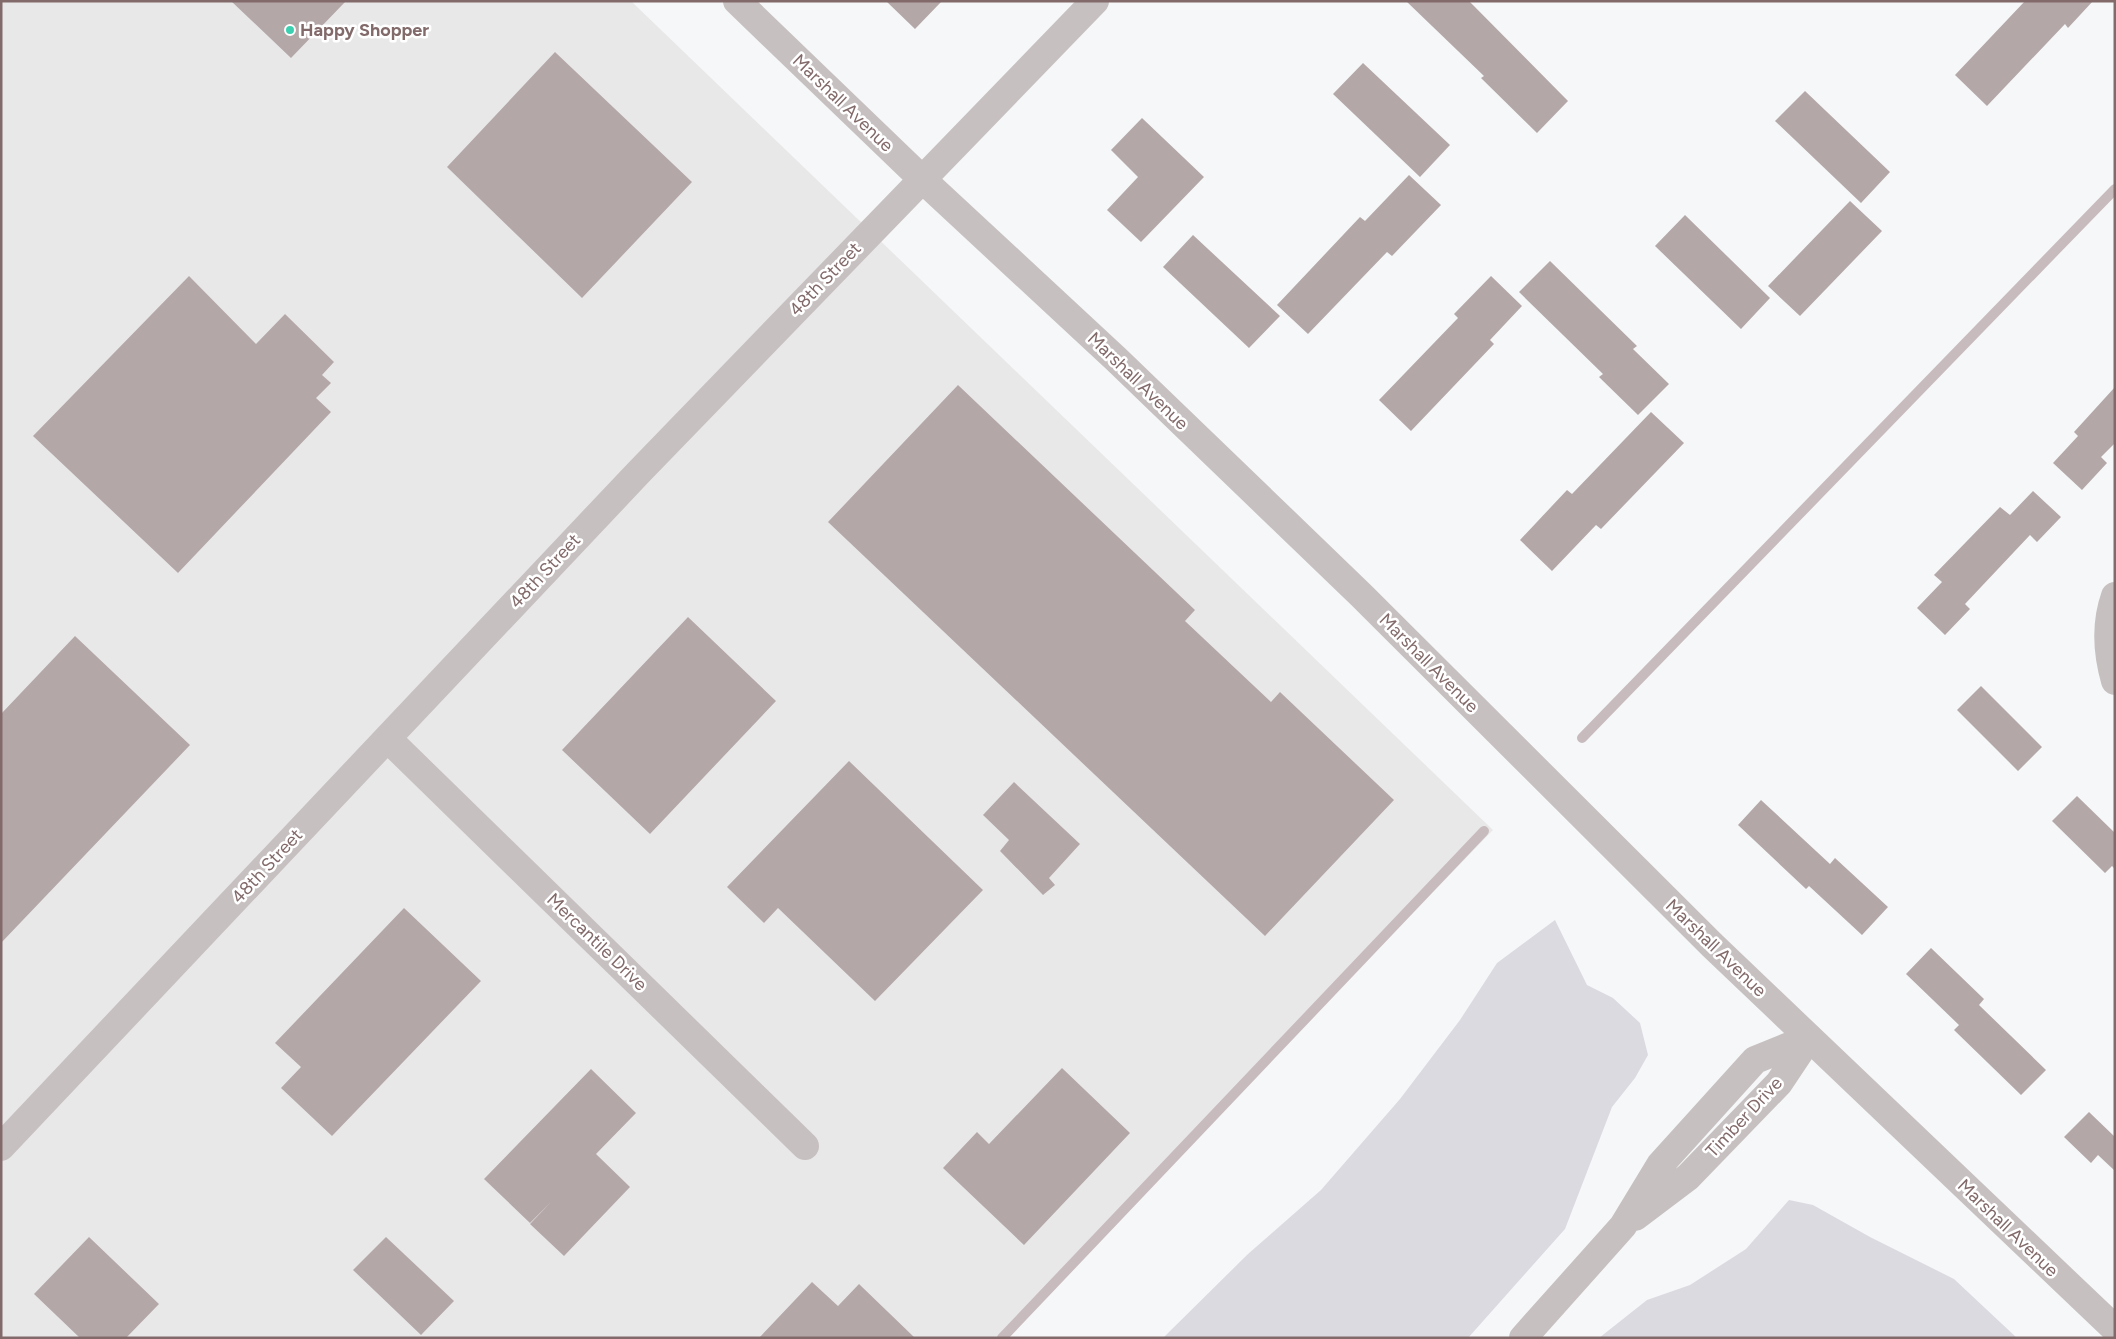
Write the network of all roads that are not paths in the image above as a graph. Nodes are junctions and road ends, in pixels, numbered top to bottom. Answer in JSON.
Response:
{"nodes":[{"id":1,"x":737,"y":1,"type":"edge"},
{"id":2,"x":1095,"y":1,"type":"edge"},
{"id":3,"x":922,"y":179,"type":"junction"},
{"id":4,"x":2115,"y":596,"type":"edge"},
{"id":5,"x":2115,"y":681,"type":"edge"},
{"id":6,"x":388,"y":739,"type":"junction"},
{"id":7,"x":1809,"y":1038,"type":"junction"},
{"id":8,"x":805,"y":1146,"type":"dead end"},
{"id":9,"x":1,"y":1148,"type":"edge"},
{"id":10,"x":2115,"y":1330,"type":"edge"},
{"id":11,"x":1523,"y":1338,"type":"edge"}],
"edges":[{"from":1,"to":3,"type":"street","name":"Marshall Avenue"},
{"from":2,"to":3,"type":"street","name":"48th Street"},
{"from":3,"to":6,"type":"street","name":"48th Street"},
{"from":3,"to":7,"type":"street","name":"Marshall Avenue"},
{"from":4,"to":5,"type":"street"},
{"from":6,"to":8,"type":"street","name":"Mercantile Drive"},
{"from":6,"to":9,"type":"street","name":"48th Street"},
{"from":7,"to":10,"type":"street","name":"Marshall Avenue"},
{"from":7,"to":11,"type":"street","name":"Timber Drive"}]}
